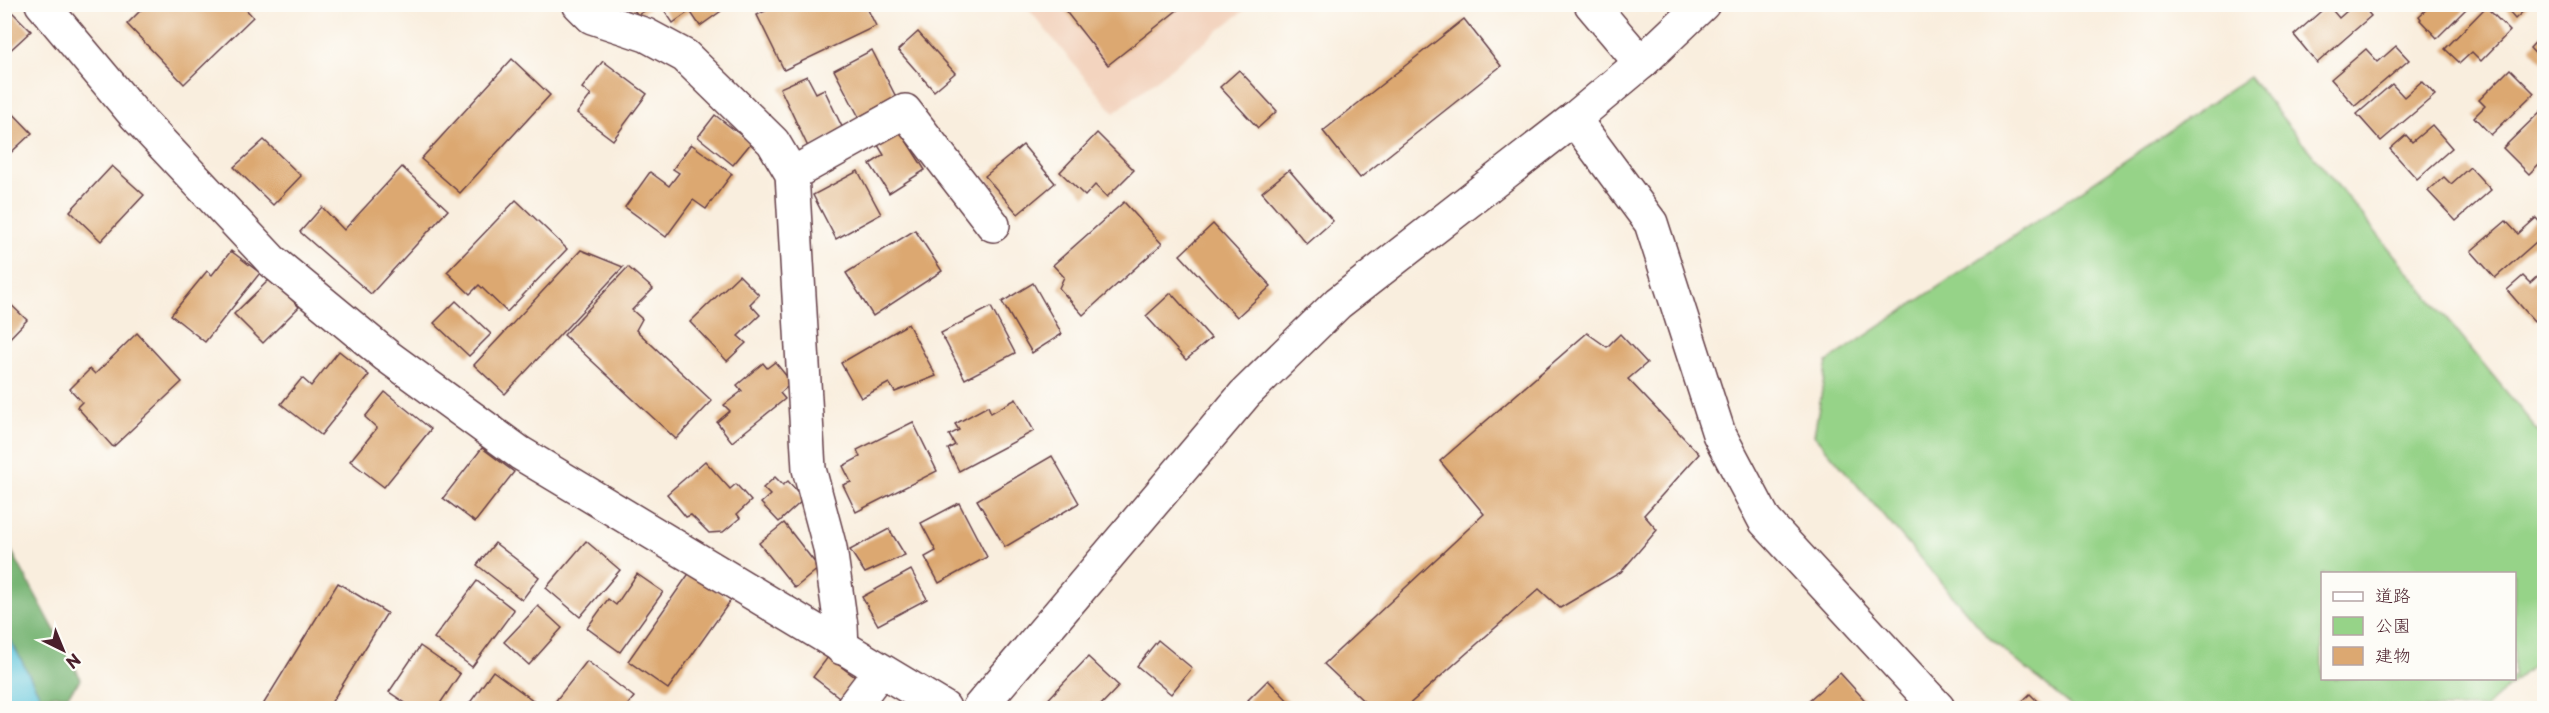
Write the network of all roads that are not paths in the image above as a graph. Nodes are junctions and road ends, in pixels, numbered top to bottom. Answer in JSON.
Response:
{"nodes":[{"id":1,"x":42,"y":4,"type":"edge"},
{"id":2,"x":579,"y":4,"type":"edge"},
{"id":3,"x":1592,"y":4,"type":"edge"},
{"id":4,"x":1704,"y":4,"type":"edge"},
{"id":5,"x":1641,"y":63,"type":"junction"},
{"id":6,"x":1574,"y":119,"type":"junction"},
{"id":7,"x":792,"y":174,"type":"junction"},
{"id":8,"x":993,"y":225,"type":"dead end"},
{"id":9,"x":842,"y":648,"type":"junction"},
{"id":10,"x":880,"y":671,"type":"junction"},
{"id":11,"x":852,"y":708,"type":"edge"},
{"id":12,"x":944,"y":708,"type":"edge"},
{"id":13,"x":979,"y":708,"type":"edge"},
{"id":14,"x":1938,"y":708,"type":"edge"}],
"edges":[{"from":1,"to":9,"type":"street"},
{"from":2,"to":7,"type":"street"},
{"from":3,"to":5,"type":"street"},
{"from":4,"to":5,"type":"street"},
{"from":5,"to":6,"type":"street"},
{"from":6,"to":13,"type":"street"},
{"from":6,"to":14,"type":"street"},
{"from":7,"to":8,"type":"street"},
{"from":7,"to":9,"type":"street"},
{"from":9,"to":10,"type":"street"},
{"from":10,"to":11,"type":"street"},
{"from":10,"to":12,"type":"street"}]}
